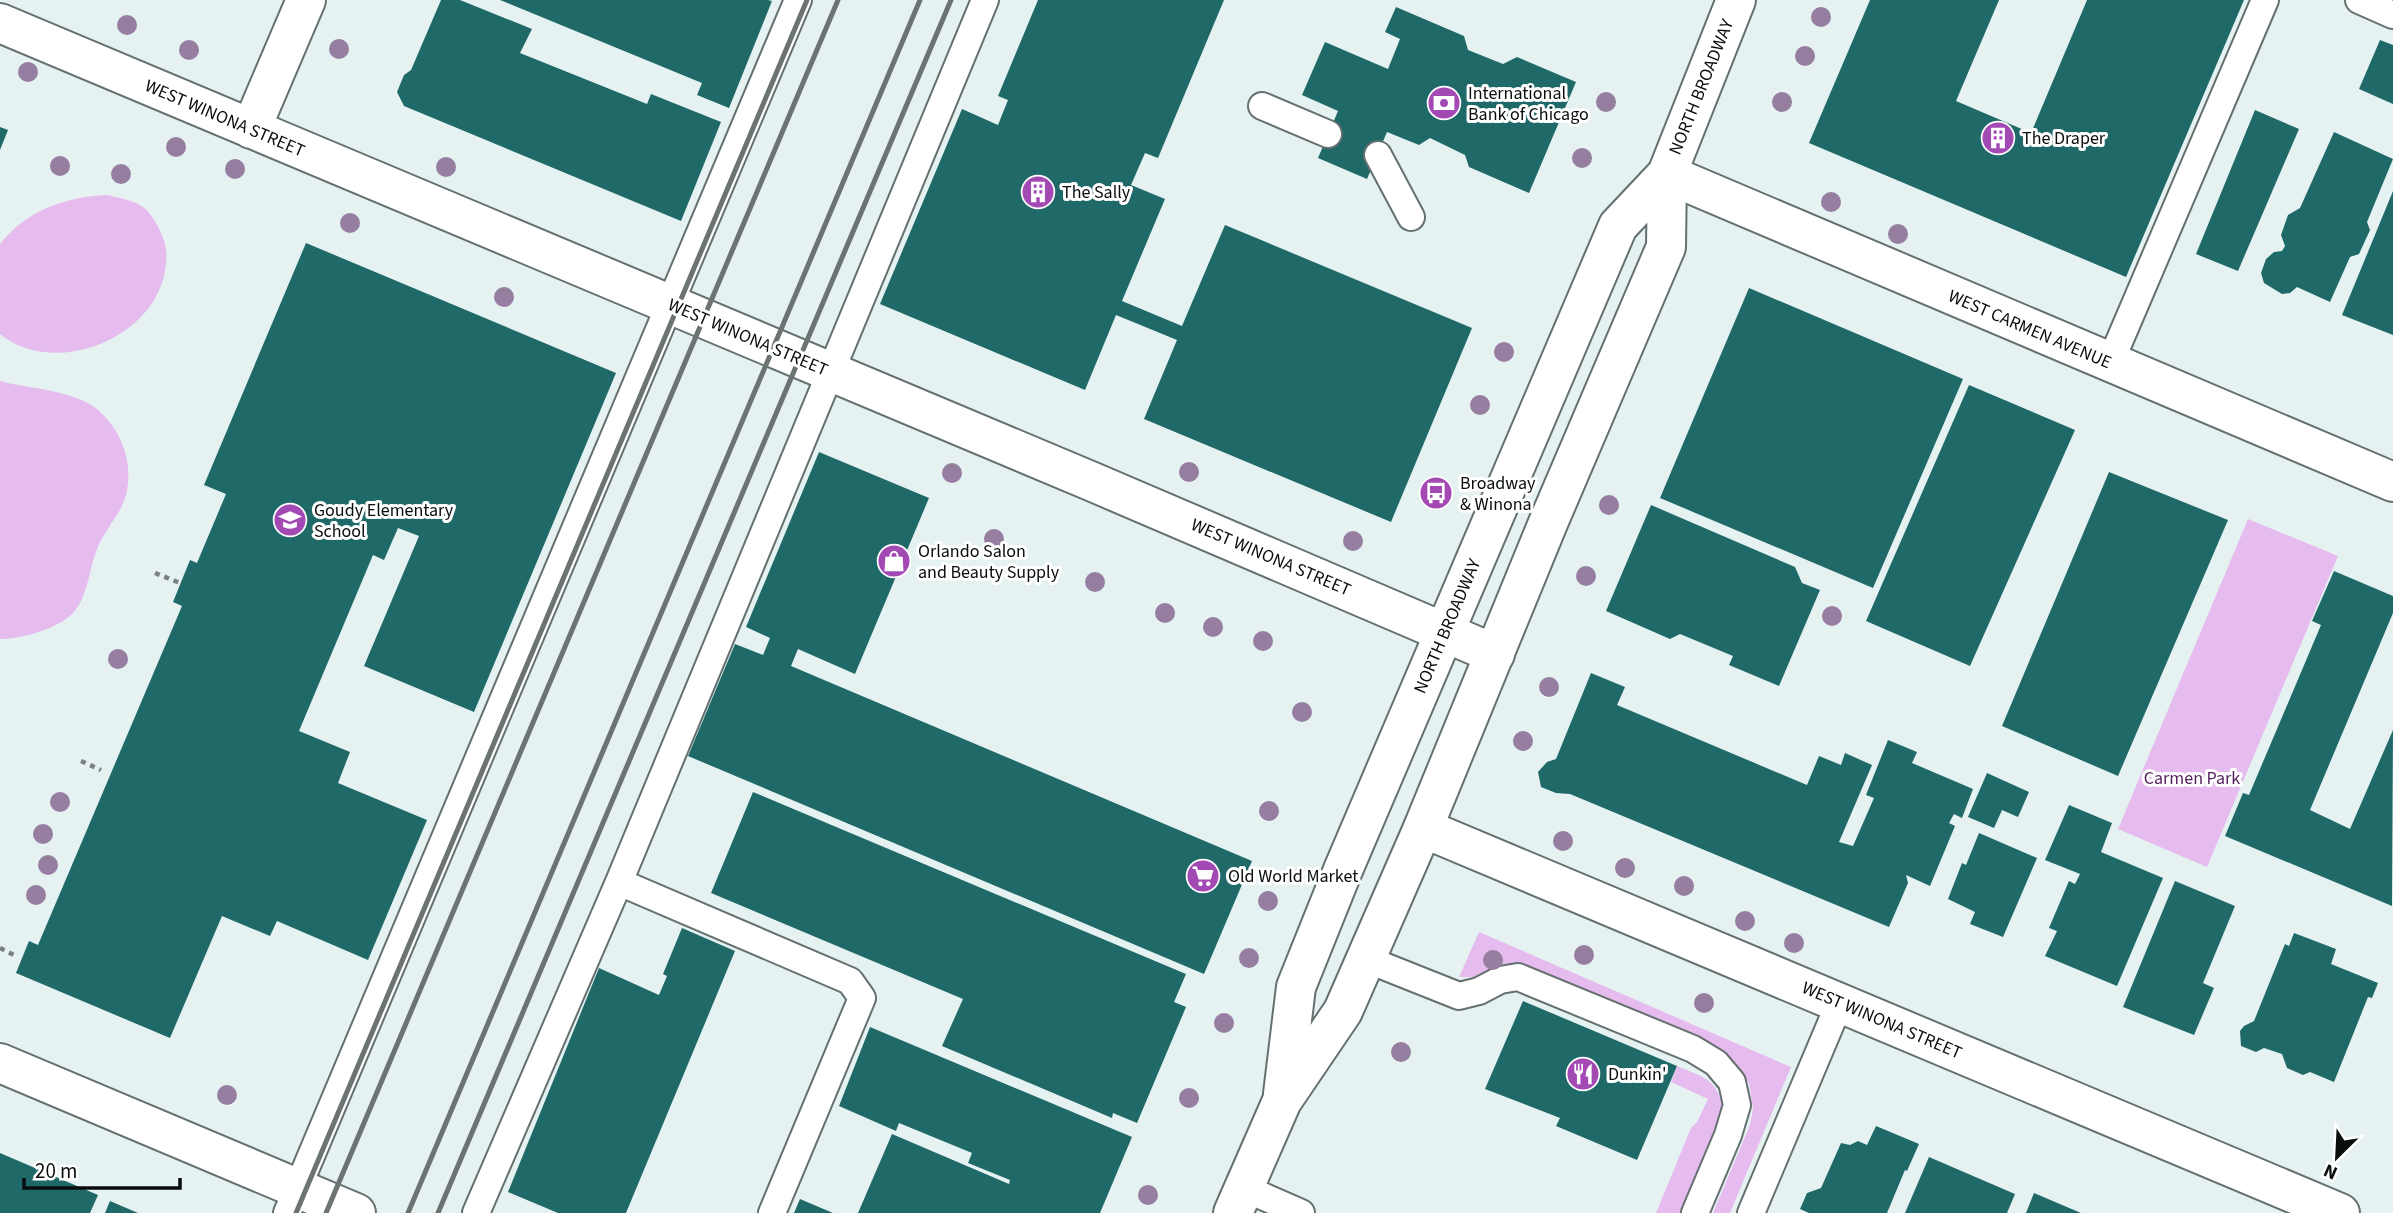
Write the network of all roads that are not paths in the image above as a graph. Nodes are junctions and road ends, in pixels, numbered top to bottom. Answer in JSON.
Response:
{"nodes":[{"id":1,"x":306,"y":0,"type":"edge"},
{"id":2,"x":798,"y":0,"type":"edge"},
{"id":3,"x":985,"y":0,"type":"edge"},
{"id":4,"x":1736,"y":0,"type":"edge"},
{"id":5,"x":2265,"y":0,"type":"edge"},
{"id":6,"x":2359,"y":0,"type":"edge"},
{"id":7,"x":2393,"y":15,"type":"edge"},
{"id":8,"x":0,"y":23,"type":"edge"},
{"id":9,"x":1262,"y":106,"type":"dead end"},
{"id":10,"x":251,"y":129,"type":"junction"},
{"id":11,"x":1328,"y":134,"type":"dead end"},
{"id":12,"x":1378,"y":155,"type":"dead end"},
{"id":13,"x":1667,"y":174,"type":"junction"},
{"id":14,"x":1411,"y":217,"type":"dead end"},
{"id":15,"x":670,"y":305,"type":"junction"},
{"id":16,"x":2110,"y":363,"type":"junction"},
{"id":17,"x":830,"y":371,"type":"junction"},
{"id":18,"x":2393,"y":482,"type":"edge"},
{"id":19,"x":1445,"y":632,"type":"junction"},
{"id":20,"x":1495,"y":654,"type":"junction"},
{"id":21,"x":1423,"y":828,"type":"junction"},
{"id":22,"x":619,"y":882,"type":"junction"},
{"id":23,"x":1366,"y":959,"type":"junction"},
{"id":24,"x":1840,"y":1002,"type":"junction"},
{"id":25,"x":0,"y":1063,"type":"edge"},
{"id":26,"x":1282,"y":1101,"type":"junction"},
{"id":27,"x":1238,"y":1200,"type":"edge"},
{"id":28,"x":292,"y":1201,"type":"edge"},
{"id":29,"x":356,"y":1213,"type":"edge"},
{"id":30,"x":476,"y":1213,"type":"edge"},
{"id":31,"x":772,"y":1213,"type":"edge"},
{"id":32,"x":1301,"y":1213,"type":"edge"},
{"id":33,"x":1695,"y":1213,"type":"edge"},
{"id":34,"x":1751,"y":1213,"type":"edge"},
{"id":35,"x":2340,"y":1213,"type":"edge"}],
"edges":[{"from":1,"to":10,"type":"street"},
{"from":2,"to":15,"type":"lane"},
{"from":3,"to":17,"type":"lane"},
{"from":4,"to":13,"type":"street","name":"NORTH BROADWAY"},
{"from":5,"to":16,"type":"lane"},
{"from":6,"to":7,"type":"lane"},
{"from":8,"to":10,"type":"street","name":"WEST WINONA STREET"},
{"from":9,"to":11,"type":"lane"},
{"from":10,"to":15,"type":"street","name":"WEST WINONA STREET"},
{"from":12,"to":14,"type":"lane"},
{"from":13,"to":16,"type":"street","name":"WEST CARMEN AVENUE"},
{"from":13,"to":19,"type":"street","name":"NORTH BROADWAY"},
{"from":13,"to":20,"type":"street","name":"NORTH BROADWAY"},
{"from":15,"to":17,"type":"street","name":"WEST WINONA STREET"},
{"from":15,"to":28,"type":"lane"},
{"from":16,"to":18,"type":"street","name":"WEST CARMEN AVENUE"},
{"from":17,"to":19,"type":"street","name":"WEST WINONA STREET"},
{"from":17,"to":22,"type":"lane"},
{"from":19,"to":20,"type":"street","name":"WEST WINONA STREET"},
{"from":19,"to":26,"type":"street","name":"NORTH BROADWAY"},
{"from":20,"to":21,"type":"street","name":"NORTH BROADWAY"},
{"from":21,"to":23,"type":"street","name":"NORTH BROADWAY"},
{"from":21,"to":24,"type":"street","name":"WEST WINONA STREET"},
{"from":22,"to":30,"type":"lane"},
{"from":22,"to":31,"type":"lane"},
{"from":23,"to":26,"type":"street","name":"NORTH BROADWAY"},
{"from":23,"to":33,"type":"lane"},
{"from":24,"to":34,"type":"lane"},
{"from":24,"to":35,"type":"street","name":"WEST WINONA STREET"},
{"from":25,"to":28,"type":"street"},
{"from":26,"to":27,"type":"street","name":"NORTH BROADWAY"},
{"from":27,"to":32,"type":"lane"},
{"from":28,"to":29,"type":"street"}]}
